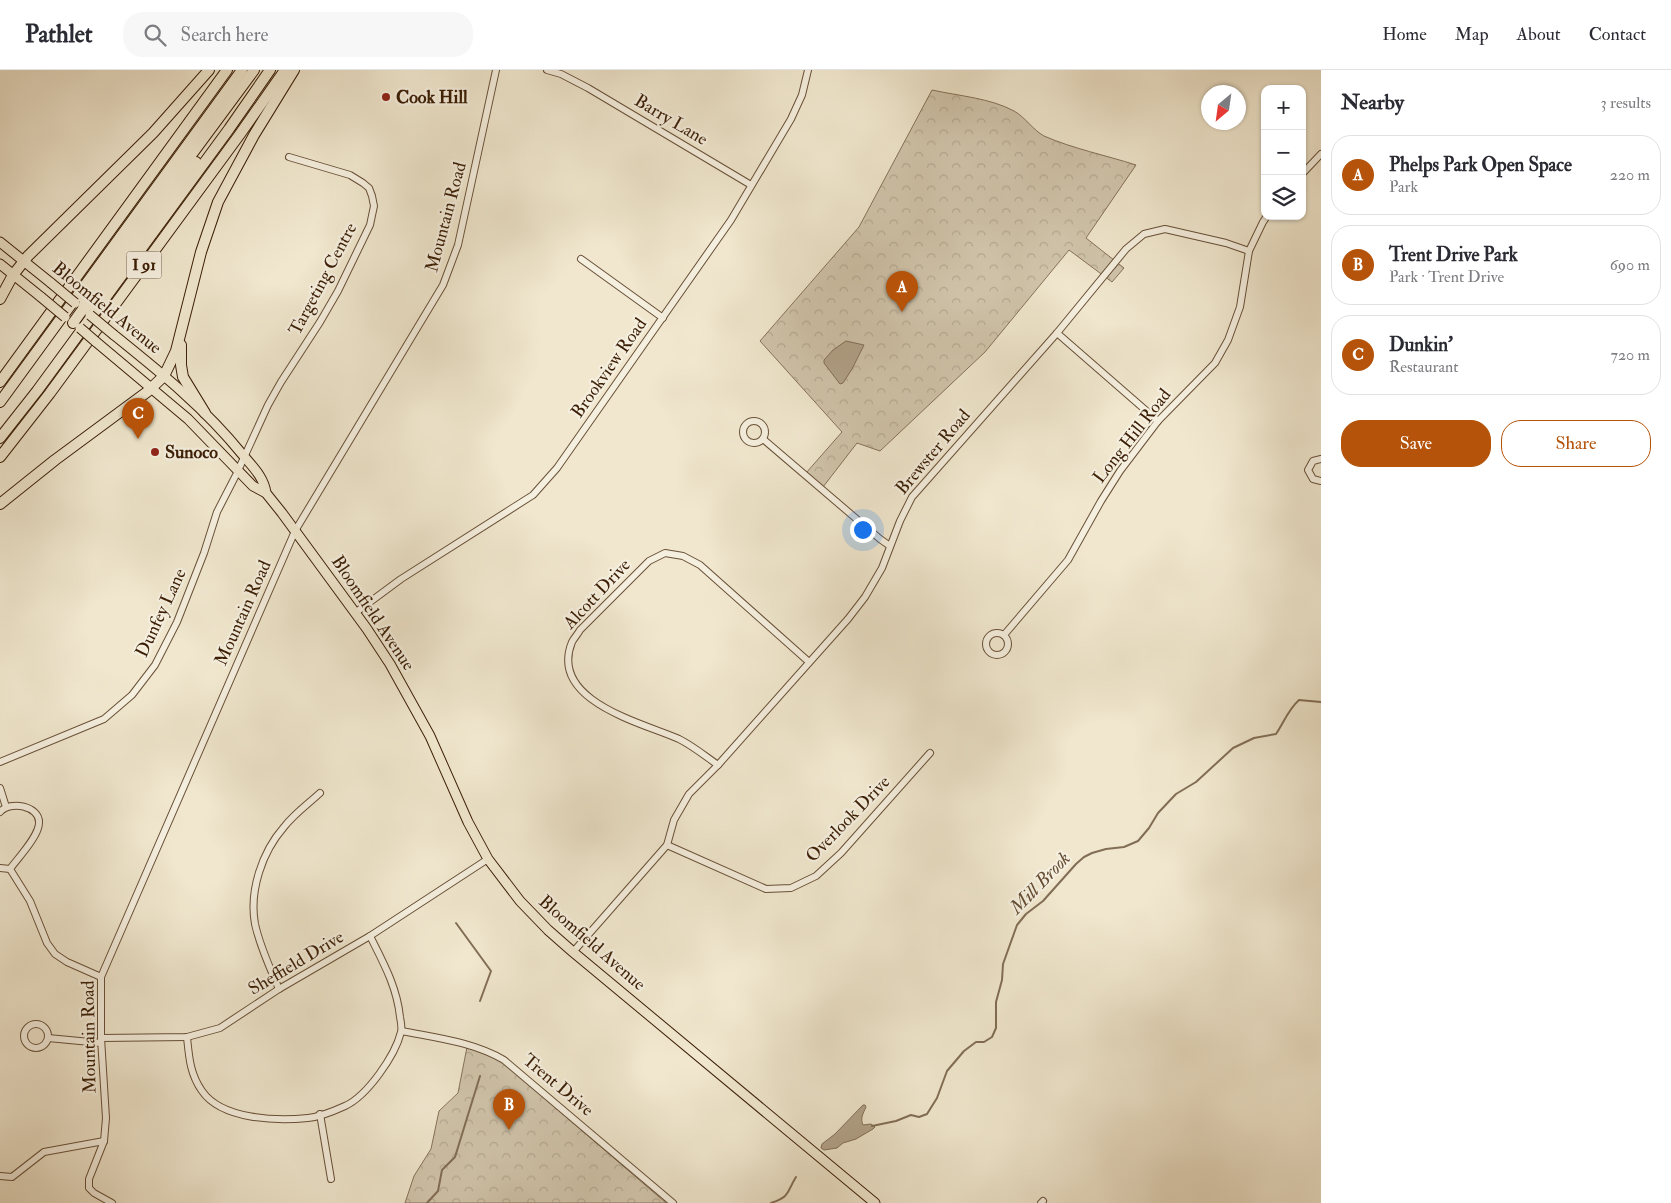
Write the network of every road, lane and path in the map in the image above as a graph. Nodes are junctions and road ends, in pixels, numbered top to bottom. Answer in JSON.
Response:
{"nodes":[{"id":1,"x":209,"y":70,"type":"edge"},
{"id":2,"x":227,"y":70,"type":"edge"},
{"id":3,"x":242,"y":70,"type":"edge"},
{"id":4,"x":254,"y":70,"type":"edge"},
{"id":5,"x":263,"y":70,"type":"edge"},
{"id":6,"x":270,"y":70,"type":"edge"},
{"id":7,"x":285,"y":70,"type":"edge"},
{"id":8,"x":294,"y":70,"type":"edge"},
{"id":9,"x":496,"y":70,"type":"edge"},
{"id":10,"x":547,"y":70,"type":"edge"},
{"id":11,"x":808,"y":70,"type":"edge"},
{"id":12,"x":1321,"y":154,"type":"edge"},
{"id":13,"x":288,"y":157,"type":"dead end"},
{"id":14,"x":1306,"y":170,"type":"edge"},
{"id":15,"x":751,"y":185,"type":"junction"},
{"id":16,"x":1265,"y":220,"type":"edge"},
{"id":17,"x":0,"y":242,"type":"edge"},
{"id":18,"x":1249,"y":251,"type":"junction"},
{"id":19,"x":581,"y":259,"type":"dead end"},
{"id":20,"x":24,"y":261,"type":"junction"},
{"id":21,"x":0,"y":264,"type":"edge"},
{"id":22,"x":14,"y":275,"type":"junction"},
{"id":23,"x":0,"y":299,"type":"edge"},
{"id":24,"x":83,"y":309,"type":"junction"},
{"id":25,"x":663,"y":318,"type":"junction"},
{"id":26,"x":73,"y":323,"type":"junction"},
{"id":27,"x":1057,"y":332,"type":"junction"},
{"id":28,"x":179,"y":338,"type":"junction"},
{"id":29,"x":164,"y":376,"type":"junction"},
{"id":30,"x":0,"y":382,"type":"edge"},
{"id":31,"x":152,"y":388,"type":"junction"},
{"id":32,"x":0,"y":402,"type":"edge"},
{"id":33,"x":205,"y":412,"type":"junction"},
{"id":34,"x":1158,"y":421,"type":"junction"},
{"id":35,"x":194,"y":425,"type":"junction"},
{"id":36,"x":0,"y":438,"type":"edge"},
{"id":37,"x":763,"y":439,"type":"dead end"},
{"id":38,"x":0,"y":457,"type":"edge"},
{"id":39,"x":245,"y":457,"type":"junction"},
{"id":40,"x":1321,"y":459,"type":"edge"},
{"id":41,"x":238,"y":470,"type":"junction"},
{"id":42,"x":1321,"y":481,"type":"edge"},
{"id":43,"x":266,"y":493,"type":"junction"},
{"id":44,"x":0,"y":504,"type":"edge"},
{"id":45,"x":295,"y":531,"type":"junction"},
{"id":46,"x":890,"y":546,"type":"junction"},
{"id":47,"x":356,"y":613,"type":"junction"},
{"id":48,"x":1004,"y":635,"type":"dead end"},
{"id":49,"x":809,"y":662,"type":"junction"},
{"id":50,"x":930,"y":753,"type":"dead end"},
{"id":51,"x":0,"y":762,"type":"edge"},
{"id":52,"x":718,"y":765,"type":"junction"},
{"id":53,"x":0,"y":788,"type":"edge"},
{"id":54,"x":320,"y":793,"type":"dead end"},
{"id":55,"x":6,"y":807,"type":"junction"},
{"id":56,"x":0,"y":812,"type":"edge"},
{"id":57,"x":667,"y":846,"type":"junction"},
{"id":58,"x":488,"y":859,"type":"junction"},
{"id":59,"x":0,"y":868,"type":"edge"},
{"id":60,"x":10,"y":868,"type":"junction"},
{"id":61,"x":370,"y":936,"type":"junction"},
{"id":62,"x":573,"y":952,"type":"junction"},
{"id":63,"x":102,"y":977,"type":"junction"},
{"id":64,"x":279,"y":989,"type":"junction"},
{"id":65,"x":402,"y":1031,"type":"junction"},
{"id":66,"x":186,"y":1037,"type":"junction"},
{"id":67,"x":48,"y":1038,"type":"dead end"},
{"id":68,"x":101,"y":1041,"type":"junction"},
{"id":69,"x":320,"y":1114,"type":"junction"},
{"id":70,"x":104,"y":1141,"type":"junction"},
{"id":71,"x":0,"y":1176,"type":"edge"},
{"id":72,"x":331,"y":1179,"type":"dead end"},
{"id":73,"x":110,"y":1203,"type":"edge"},
{"id":74,"x":673,"y":1203,"type":"edge"},
{"id":75,"x":876,"y":1203,"type":"edge"}],
"edges":[{"from":1,"to":20,"type":"highway"},
{"from":2,"to":30,"type":"highway","number":"I 91"},
{"from":3,"to":32,"type":"highway"},
{"from":4,"to":24,"type":"highway"},
{"from":5,"to":24,"type":"highway"},
{"from":6,"to":36,"type":"highway"},
{"from":7,"to":38,"type":"highway","number":"I 91"},
{"from":8,"to":28,"type":"highway"},
{"from":9,"to":45,"type":"street","name":"Mountain Road"},
{"from":10,"to":15,"type":"street","name":"Barry Lane"},
{"from":11,"to":15,"type":"street","name":"Brookview Road"},
{"from":12,"to":14,"type":"street"},
{"from":13,"to":39,"type":"street","name":"Targeting Centre"},
{"from":15,"to":25,"type":"street","name":"Brookview Road"},
{"from":16,"to":18,"type":"street","name":"Long Hill Road"},
{"from":17,"to":20,"type":"main road","name":"Bloomfield Avenue"},
{"from":18,"to":27,"type":"street","name":"Brewster Road"},
{"from":18,"to":34,"type":"street","name":"Long Hill Road"},
{"from":19,"to":25,"type":"street"},
{"from":20,"to":22,"type":"highway"},
{"from":20,"to":24,"type":"main road","name":"Bloomfield Avenue","bridge":true},
{"from":21,"to":22,"type":"main road","name":"Bloomfield Avenue"},
{"from":22,"to":23,"type":"highway"},
{"from":22,"to":26,"type":"main road","name":"Bloomfield Avenue","bridge":true},
{"from":24,"to":26,"type":"highway"},
{"from":24,"to":29,"type":"main road","name":"Bloomfield Avenue","bridge":true},
{"from":25,"to":47,"type":"street","name":"Brookview Road"},
{"from":26,"to":31,"type":"main road","name":"Bloomfield Avenue","bridge":true},
{"from":27,"to":34,"type":"street"},
{"from":27,"to":46,"type":"street","name":"Brewster Road"},
{"from":28,"to":29,"type":"highway"},
{"from":28,"to":33,"type":"highway"},
{"from":29,"to":31,"type":"highway"},
{"from":29,"to":33,"type":"main road","name":"Bloomfield Avenue"},
{"from":31,"to":35,"type":"main road","name":"Bloomfield Avenue"},
{"from":31,"to":44,"type":"highway"},
{"from":33,"to":35,"type":"main road"},
{"from":33,"to":39,"type":"main road","name":"Bloomfield Avenue"},
{"from":34,"to":48,"type":"street","name":"Long Hill Road"},
{"from":35,"to":41,"type":"main road","name":"Bloomfield Avenue"},
{"from":37,"to":46,"type":"street"},
{"from":39,"to":41,"type":"street","name":"Dunfey Lane"},
{"from":39,"to":43,"type":"main road","name":"Bloomfield Avenue"},
{"from":40,"to":42,"type":"street"},
{"from":41,"to":43,"type":"main road","name":"Bloomfield Avenue"},
{"from":41,"to":51,"type":"street","name":"Dunfey Lane"},
{"from":43,"to":45,"type":"main road","name":"Bloomfield Avenue"},
{"from":45,"to":47,"type":"main road","name":"Bloomfield Avenue"},
{"from":45,"to":63,"type":"street","name":"Mountain Road"},
{"from":46,"to":49,"type":"street","name":"Brewster Road"},
{"from":47,"to":58,"type":"main road","name":"Bloomfield Avenue"},
{"from":49,"to":52,"type":"street","name":"Brewster Road"},
{"from":49,"to":52,"type":"street","name":"Alcott Drive"},
{"from":50,"to":57,"type":"street","name":"Overlook Drive"},
{"from":52,"to":57,"type":"street","name":"Brewster Road"},
{"from":53,"to":55,"type":"street"},
{"from":54,"to":64,"type":"street"},
{"from":55,"to":56,"type":"street"},
{"from":55,"to":60,"type":"street"},
{"from":57,"to":62,"type":"street","name":"Brewster Road"},
{"from":58,"to":61,"type":"street","name":"Sheffield Drive"},
{"from":58,"to":62,"type":"main road","name":"Bloomfield Avenue"},
{"from":59,"to":60,"type":"street"},
{"from":60,"to":63,"type":"street"},
{"from":61,"to":64,"type":"street","name":"Sheffield Drive"},
{"from":61,"to":65,"type":"street"},
{"from":62,"to":75,"type":"main road","name":"Bloomfield Avenue"},
{"from":63,"to":68,"type":"street","name":"Mountain Road"},
{"from":64,"to":66,"type":"street","name":"Sheffield Drive"},
{"from":65,"to":69,"type":"street"},
{"from":65,"to":74,"type":"street","name":"Trent Drive"},
{"from":66,"to":68,"type":"street","name":"Sheffield Drive"},
{"from":66,"to":69,"type":"street"},
{"from":67,"to":68,"type":"street","name":"Sheffield Drive"},
{"from":68,"to":70,"type":"street","name":"Mountain Road"},
{"from":69,"to":72,"type":"street"},
{"from":70,"to":71,"type":"street"},
{"from":70,"to":73,"type":"street","name":"Mountain Road"}]}
